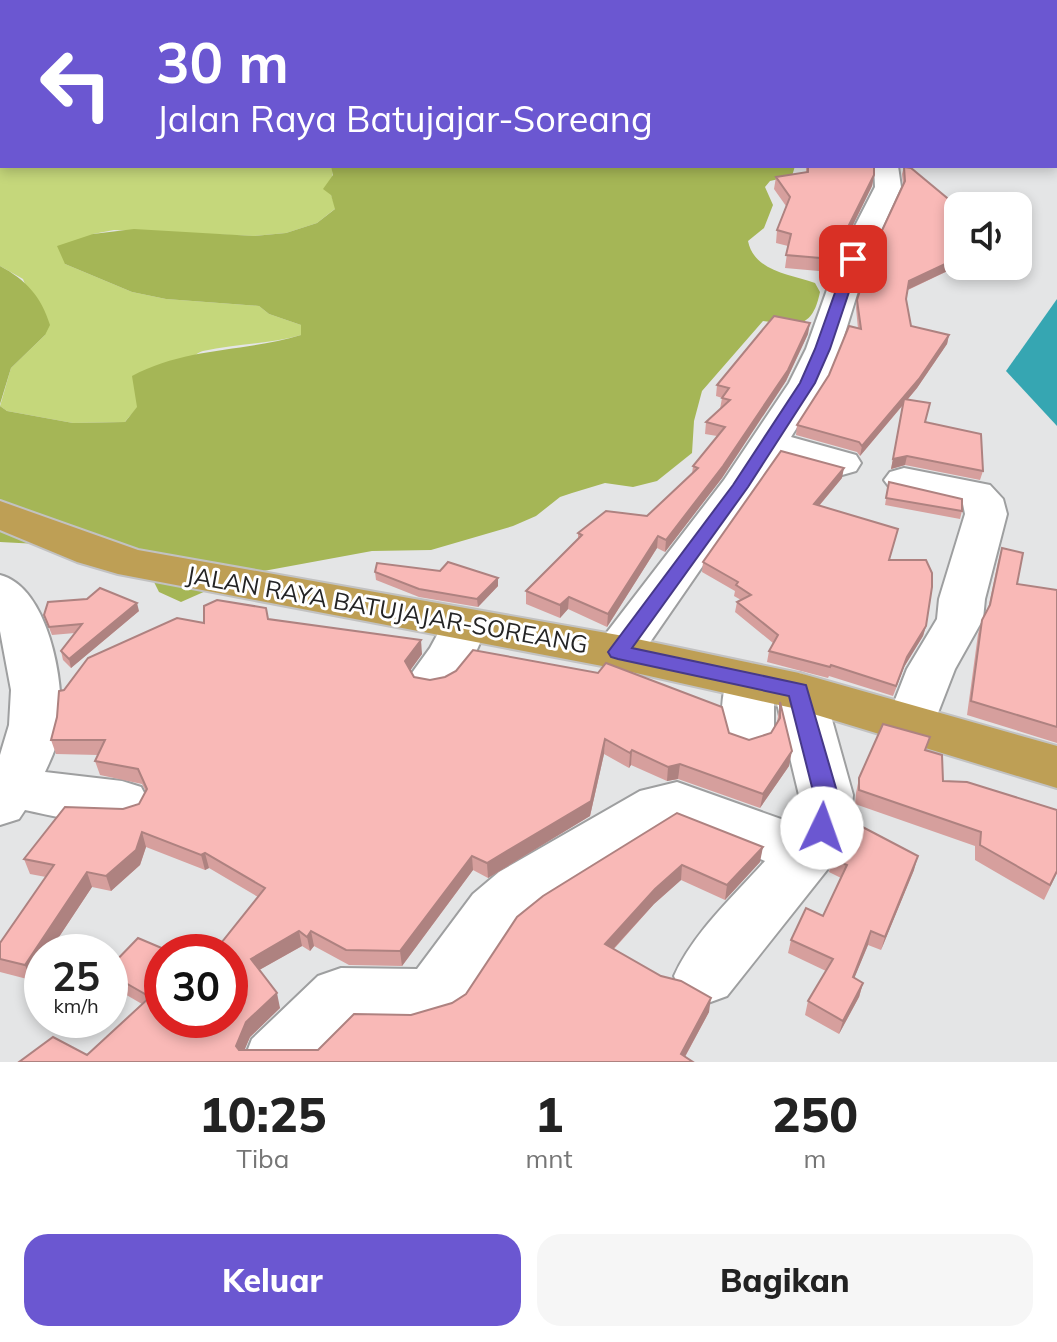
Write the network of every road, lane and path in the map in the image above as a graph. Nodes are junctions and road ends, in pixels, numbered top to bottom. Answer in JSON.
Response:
{"nodes":[{"id":1,"x":886,"y":168,"type":"edge"},
{"id":2,"x":770,"y":443,"type":"junction"},
{"id":3,"x":842,"y":463,"type":"dead end"},
{"id":4,"x":904,"y":480,"type":"dead end"},
{"id":5,"x":0,"y":514,"type":"edge"},
{"id":6,"x":0,"y":589,"type":"edge"},
{"id":7,"x":465,"y":624,"type":"junction"},
{"id":8,"x":618,"y":652,"type":"junction"},
{"id":9,"x":433,"y":677,"type":"edge"},
{"id":10,"x":774,"y":686,"type":"junction"},
{"id":11,"x":911,"y":723,"type":"junction"},
{"id":12,"x":748,"y":733,"type":"dead end"},
{"id":13,"x":1057,"y":767,"type":"edge"},
{"id":14,"x":5,"y":795,"type":"edge"},
{"id":15,"x":122,"y":802,"type":"dead end"},
{"id":16,"x":807,"y":853,"type":"junction"},
{"id":17,"x":705,"y":976,"type":"dead end"},
{"id":18,"x":276,"y":1062,"type":"edge"}],
"edges":[{"from":1,"to":2,"type":"street"},
{"from":2,"to":3,"type":"street"},
{"from":2,"to":8,"type":"street"},
{"from":4,"to":11,"type":"street"},
{"from":5,"to":7,"type":"highway","name":"JALAN RAYA BATUJAJAR-SOREANG"},
{"from":6,"to":14,"type":"street"},
{"from":7,"to":8,"type":"highway","name":"JALAN RAYA BATUJAJAR-SOREANG"},
{"from":7,"to":9,"type":"street"},
{"from":8,"to":10,"type":"highway","name":"JALAN RAYA BATUJAJAR-SOREANG"},
{"from":10,"to":11,"type":"highway","name":"JALAN RAYA BATUJAJAR-SOREANG"},
{"from":10,"to":12,"type":"street"},
{"from":10,"to":16,"type":"street"},
{"from":11,"to":13,"type":"highway","name":"JALAN RAYA BATUJAJAR-SOREANG"},
{"from":14,"to":15,"type":"street"},
{"from":16,"to":17,"type":"street"},
{"from":16,"to":18,"type":"street"}]}
